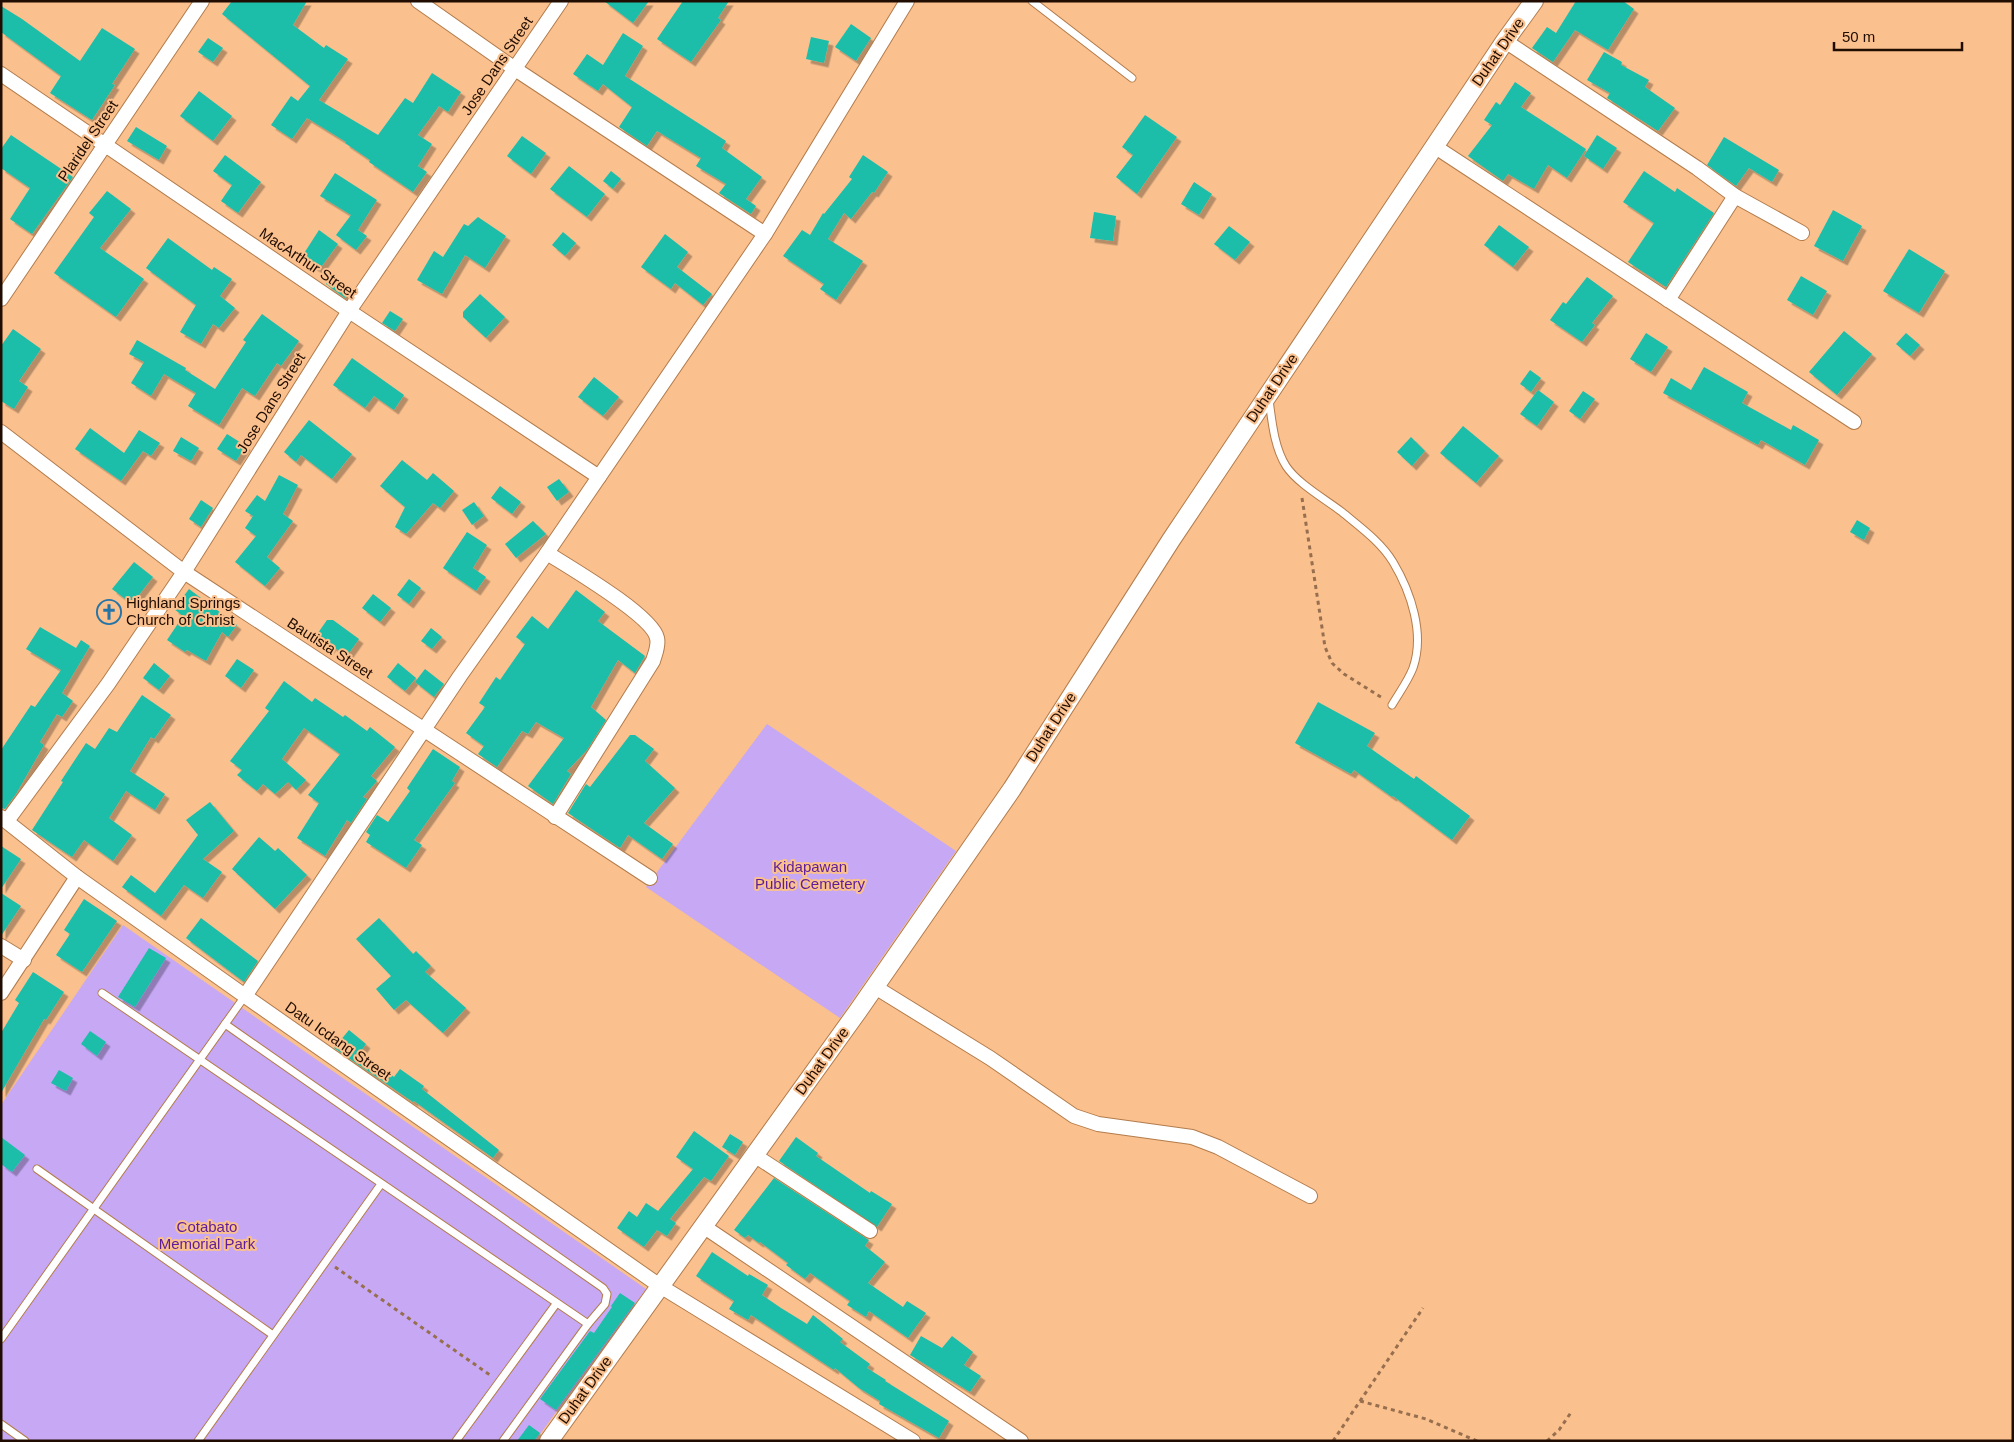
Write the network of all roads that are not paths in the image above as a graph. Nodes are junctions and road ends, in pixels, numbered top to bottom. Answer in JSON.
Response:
{"nodes":[{"id":1,"x":202,"y":1,"type":"edge"},
{"id":2,"x":418,"y":1,"type":"edge"},
{"id":3,"x":561,"y":1,"type":"edge"},
{"id":4,"x":907,"y":1,"type":"edge"},
{"id":5,"x":1032,"y":1,"type":"edge"},
{"id":6,"x":1534,"y":1,"type":"edge"},
{"id":7,"x":1505,"y":41,"type":"junction"},
{"id":8,"x":515,"y":69,"type":"junction"},
{"id":9,"x":1,"y":74,"type":"edge"},
{"id":10,"x":1132,"y":78,"type":"dead end"},
{"id":11,"x":105,"y":145,"type":"junction"},
{"id":12,"x":1434,"y":146,"type":"junction"},
{"id":13,"x":1735,"y":196,"type":"junction"},
{"id":14,"x":1802,"y":233,"type":"dead end"},
{"id":15,"x":764,"y":234,"type":"junction"},
{"id":16,"x":1,"y":299,"type":"edge"},
{"id":17,"x":1668,"y":300,"type":"junction"},
{"id":18,"x":349,"y":311,"type":"junction"},
{"id":19,"x":1268,"y":394,"type":"junction"},
{"id":20,"x":1854,"y":422,"type":"dead end"},
{"id":21,"x":1,"y":432,"type":"edge"},
{"id":22,"x":598,"y":477,"type":"junction"},
{"id":23,"x":546,"y":553,"type":"junction"},
{"id":24,"x":184,"y":572,"type":"junction"},
{"id":25,"x":1392,"y":705,"type":"road end"},
{"id":26,"x":425,"y":730,"type":"junction"},
{"id":27,"x":555,"y":816,"type":"junction"},
{"id":28,"x":4,"y":819,"type":"edge"},
{"id":29,"x":77,"y":876,"type":"junction"},
{"id":30,"x":650,"y":878,"type":"dead end"},
{"id":31,"x":1,"y":946,"type":"edge"},
{"id":32,"x":24,"y":960,"type":"junction"},
{"id":33,"x":875,"y":987,"type":"junction"},
{"id":34,"x":102,"y":993,"type":"dead end"},
{"id":35,"x":1,"y":994,"type":"edge"},
{"id":36,"x":245,"y":996,"type":"junction"},
{"id":37,"x":225,"y":1024,"type":"junction"},
{"id":38,"x":199,"y":1060,"type":"junction"},
{"id":39,"x":754,"y":1155,"type":"junction"},
{"id":40,"x":36,"y":1169,"type":"dead end"},
{"id":41,"x":382,"y":1184,"type":"junction"},
{"id":42,"x":1310,"y":1196,"type":"dead end"},
{"id":43,"x":94,"y":1209,"type":"junction"},
{"id":44,"x":703,"y":1226,"type":"junction"},
{"id":45,"x":870,"y":1231,"type":"dead end"},
{"id":46,"x":660,"y":1286,"type":"junction"},
{"id":47,"x":556,"y":1304,"type":"junction"},
{"id":48,"x":588,"y":1324,"type":"junction"},
{"id":49,"x":273,"y":1335,"type":"junction"},
{"id":50,"x":1,"y":1339,"type":"edge"},
{"id":51,"x":1,"y":1424,"type":"edge"},
{"id":52,"x":26,"y":1441,"type":"edge"},
{"id":53,"x":198,"y":1441,"type":"edge"},
{"id":54,"x":456,"y":1441,"type":"edge"},
{"id":55,"x":503,"y":1441,"type":"edge"},
{"id":56,"x":549,"y":1441,"type":"edge"},
{"id":57,"x":913,"y":1441,"type":"edge"},
{"id":58,"x":1021,"y":1441,"type":"edge"}],
"edges":[{"from":1,"to":11,"type":"street","name":"Plaridel Street"},
{"from":2,"to":8,"type":"street"},
{"from":3,"to":8,"type":"street","name":"Jose Dans Street"},
{"from":4,"to":15,"type":"street"},
{"from":5,"to":10,"type":"lane"},
{"from":6,"to":7,"type":"street","name":"Duhat Drive"},
{"from":7,"to":12,"type":"street","name":"Duhat Drive"},
{"from":7,"to":13,"type":"street"},
{"from":8,"to":15,"type":"street"},
{"from":8,"to":18,"type":"street","name":"Jose Dans Street"},
{"from":9,"to":11,"type":"street","name":"MacArthur Street"},
{"from":11,"to":16,"type":"street","name":"Plaridel Street"},
{"from":11,"to":18,"type":"street","name":"MacArthur Street"},
{"from":12,"to":17,"type":"street"},
{"from":12,"to":19,"type":"street","name":"Duhat Drive"},
{"from":13,"to":14,"type":"street"},
{"from":13,"to":17,"type":"street"},
{"from":15,"to":22,"type":"street"},
{"from":17,"to":20,"type":"street"},
{"from":18,"to":22,"type":"street","name":"MacArthur Street"},
{"from":18,"to":24,"type":"street","name":"Jose Dans Street"},
{"from":19,"to":25,"type":"lane"},
{"from":19,"to":33,"type":"street","name":"Duhat Drive"},
{"from":21,"to":24,"type":"street","name":"Bautista Street"},
{"from":22,"to":23,"type":"street"},
{"from":23,"to":26,"type":"street"},
{"from":23,"to":27,"type":"street"},
{"from":24,"to":26,"type":"street","name":"Bautista Street"},
{"from":24,"to":28,"type":"street","name":"Jose Dans Street"},
{"from":26,"to":27,"type":"street","name":"Bautista Street"},
{"from":26,"to":36,"type":"street"},
{"from":27,"to":30,"type":"street","name":"Bautista Street"},
{"from":28,"to":29,"type":"street","name":"Datu Icdang Street"},
{"from":29,"to":32,"type":"street"},
{"from":29,"to":36,"type":"street","name":"Datu Icdang Street"},
{"from":31,"to":32,"type":"street"},
{"from":32,"to":35,"type":"street"},
{"from":33,"to":39,"type":"street","name":"Duhat Drive"},
{"from":33,"to":42,"type":"street"},
{"from":34,"to":38,"type":"lane"},
{"from":36,"to":37,"type":"lane"},
{"from":36,"to":46,"type":"street","name":"Datu Icdang Street"},
{"from":37,"to":38,"type":"lane"},
{"from":37,"to":48,"type":"lane"},
{"from":38,"to":41,"type":"lane"},
{"from":38,"to":43,"type":"lane"},
{"from":39,"to":44,"type":"street","name":"Duhat Drive"},
{"from":39,"to":45,"type":"street"},
{"from":40,"to":43,"type":"lane"},
{"from":41,"to":47,"type":"lane"},
{"from":41,"to":49,"type":"lane"},
{"from":43,"to":49,"type":"lane"},
{"from":43,"to":50,"type":"lane"},
{"from":44,"to":46,"type":"street","name":"Duhat Drive"},
{"from":44,"to":58,"type":"street"},
{"from":46,"to":56,"type":"street","name":"Duhat Drive"},
{"from":46,"to":57,"type":"street","name":"Datu Icdang Street"},
{"from":47,"to":48,"type":"lane"},
{"from":47,"to":54,"type":"lane"},
{"from":48,"to":55,"type":"lane"},
{"from":49,"to":53,"type":"lane"},
{"from":51,"to":52,"type":"lane"}]}
